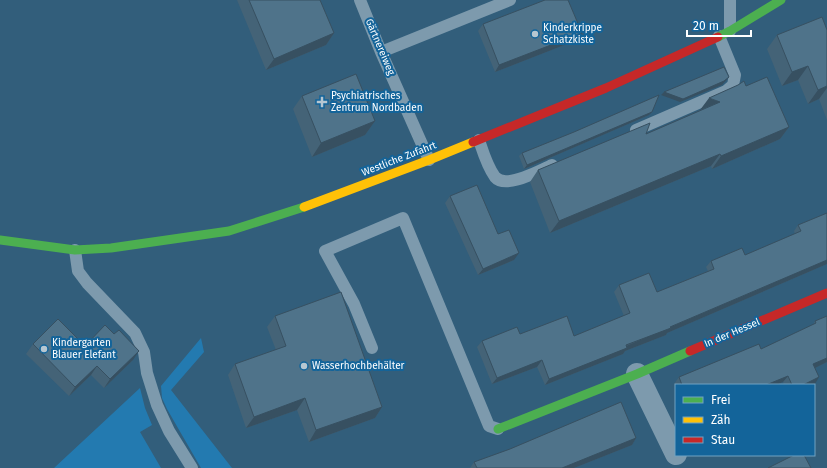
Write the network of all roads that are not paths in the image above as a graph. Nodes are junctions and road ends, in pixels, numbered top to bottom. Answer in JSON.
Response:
{"nodes":[{"id":1,"x":360,"y":0,"type":"edge"},
{"id":2,"x":510,"y":0,"type":"edge"},
{"id":3,"x":730,"y":0,"type":"edge"},
{"id":4,"x":781,"y":0,"type":"edge"},
{"id":5,"x":725,"y":34,"type":"junction"},
{"id":6,"x":381,"y":52,"type":"junction"},
{"id":7,"x":624,"y":135,"type":"edge"},
{"id":8,"x":479,"y":140,"type":"junction"},
{"id":9,"x":429,"y":160,"type":"junction"},
{"id":10,"x":562,"y":161,"type":"edge"},
{"id":11,"x":0,"y":240,"type":"edge"},
{"id":12,"x":75,"y":250,"type":"junction"},
{"id":13,"x":827,"y":293,"type":"edge"},
{"id":14,"x":372,"y":348,"type":"dead end"},
{"id":15,"x":637,"y":374,"type":"junction"},
{"id":16,"x":498,"y":429,"type":"joint"},
{"id":17,"x":675,"y":452,"type":"edge"},
{"id":18,"x":677,"y":456,"type":"edge"},
{"id":19,"x":192,"y":468,"type":"edge"},
{"id":20,"x":683,"y":468,"type":"edge"}],
"edges":[{"from":1,"to":6,"type":"lane","name":"Gärtnereiweg"},
{"from":2,"to":6,"type":"lane"},
{"from":3,"to":5,"type":"lane"},
{"from":4,"to":5,"type":"street","name":"Westliche Zufahrt"},
{"from":5,"to":7,"type":"lane"},
{"from":5,"to":8,"type":"street","name":"Westliche Zufahrt"},
{"from":6,"to":9,"type":"lane","name":"Gärtnereiweg"},
{"from":8,"to":9,"type":"street","name":"Westliche Zufahrt"},
{"from":8,"to":10,"type":"lane"},
{"from":9,"to":12,"type":"street","name":"Westliche Zufahrt"},
{"from":11,"to":12,"type":"street","name":"Westliche Zufahrt"},
{"from":12,"to":19,"type":"lane"},
{"from":13,"to":15,"type":"street","name":"In der Hessel"},
{"from":14,"to":16,"type":"lane"},
{"from":15,"to":16,"type":"street","name":"In der Hessel"},
{"from":15,"to":17,"type":"street"},
{"from":18,"to":20,"type":"street"}]}
